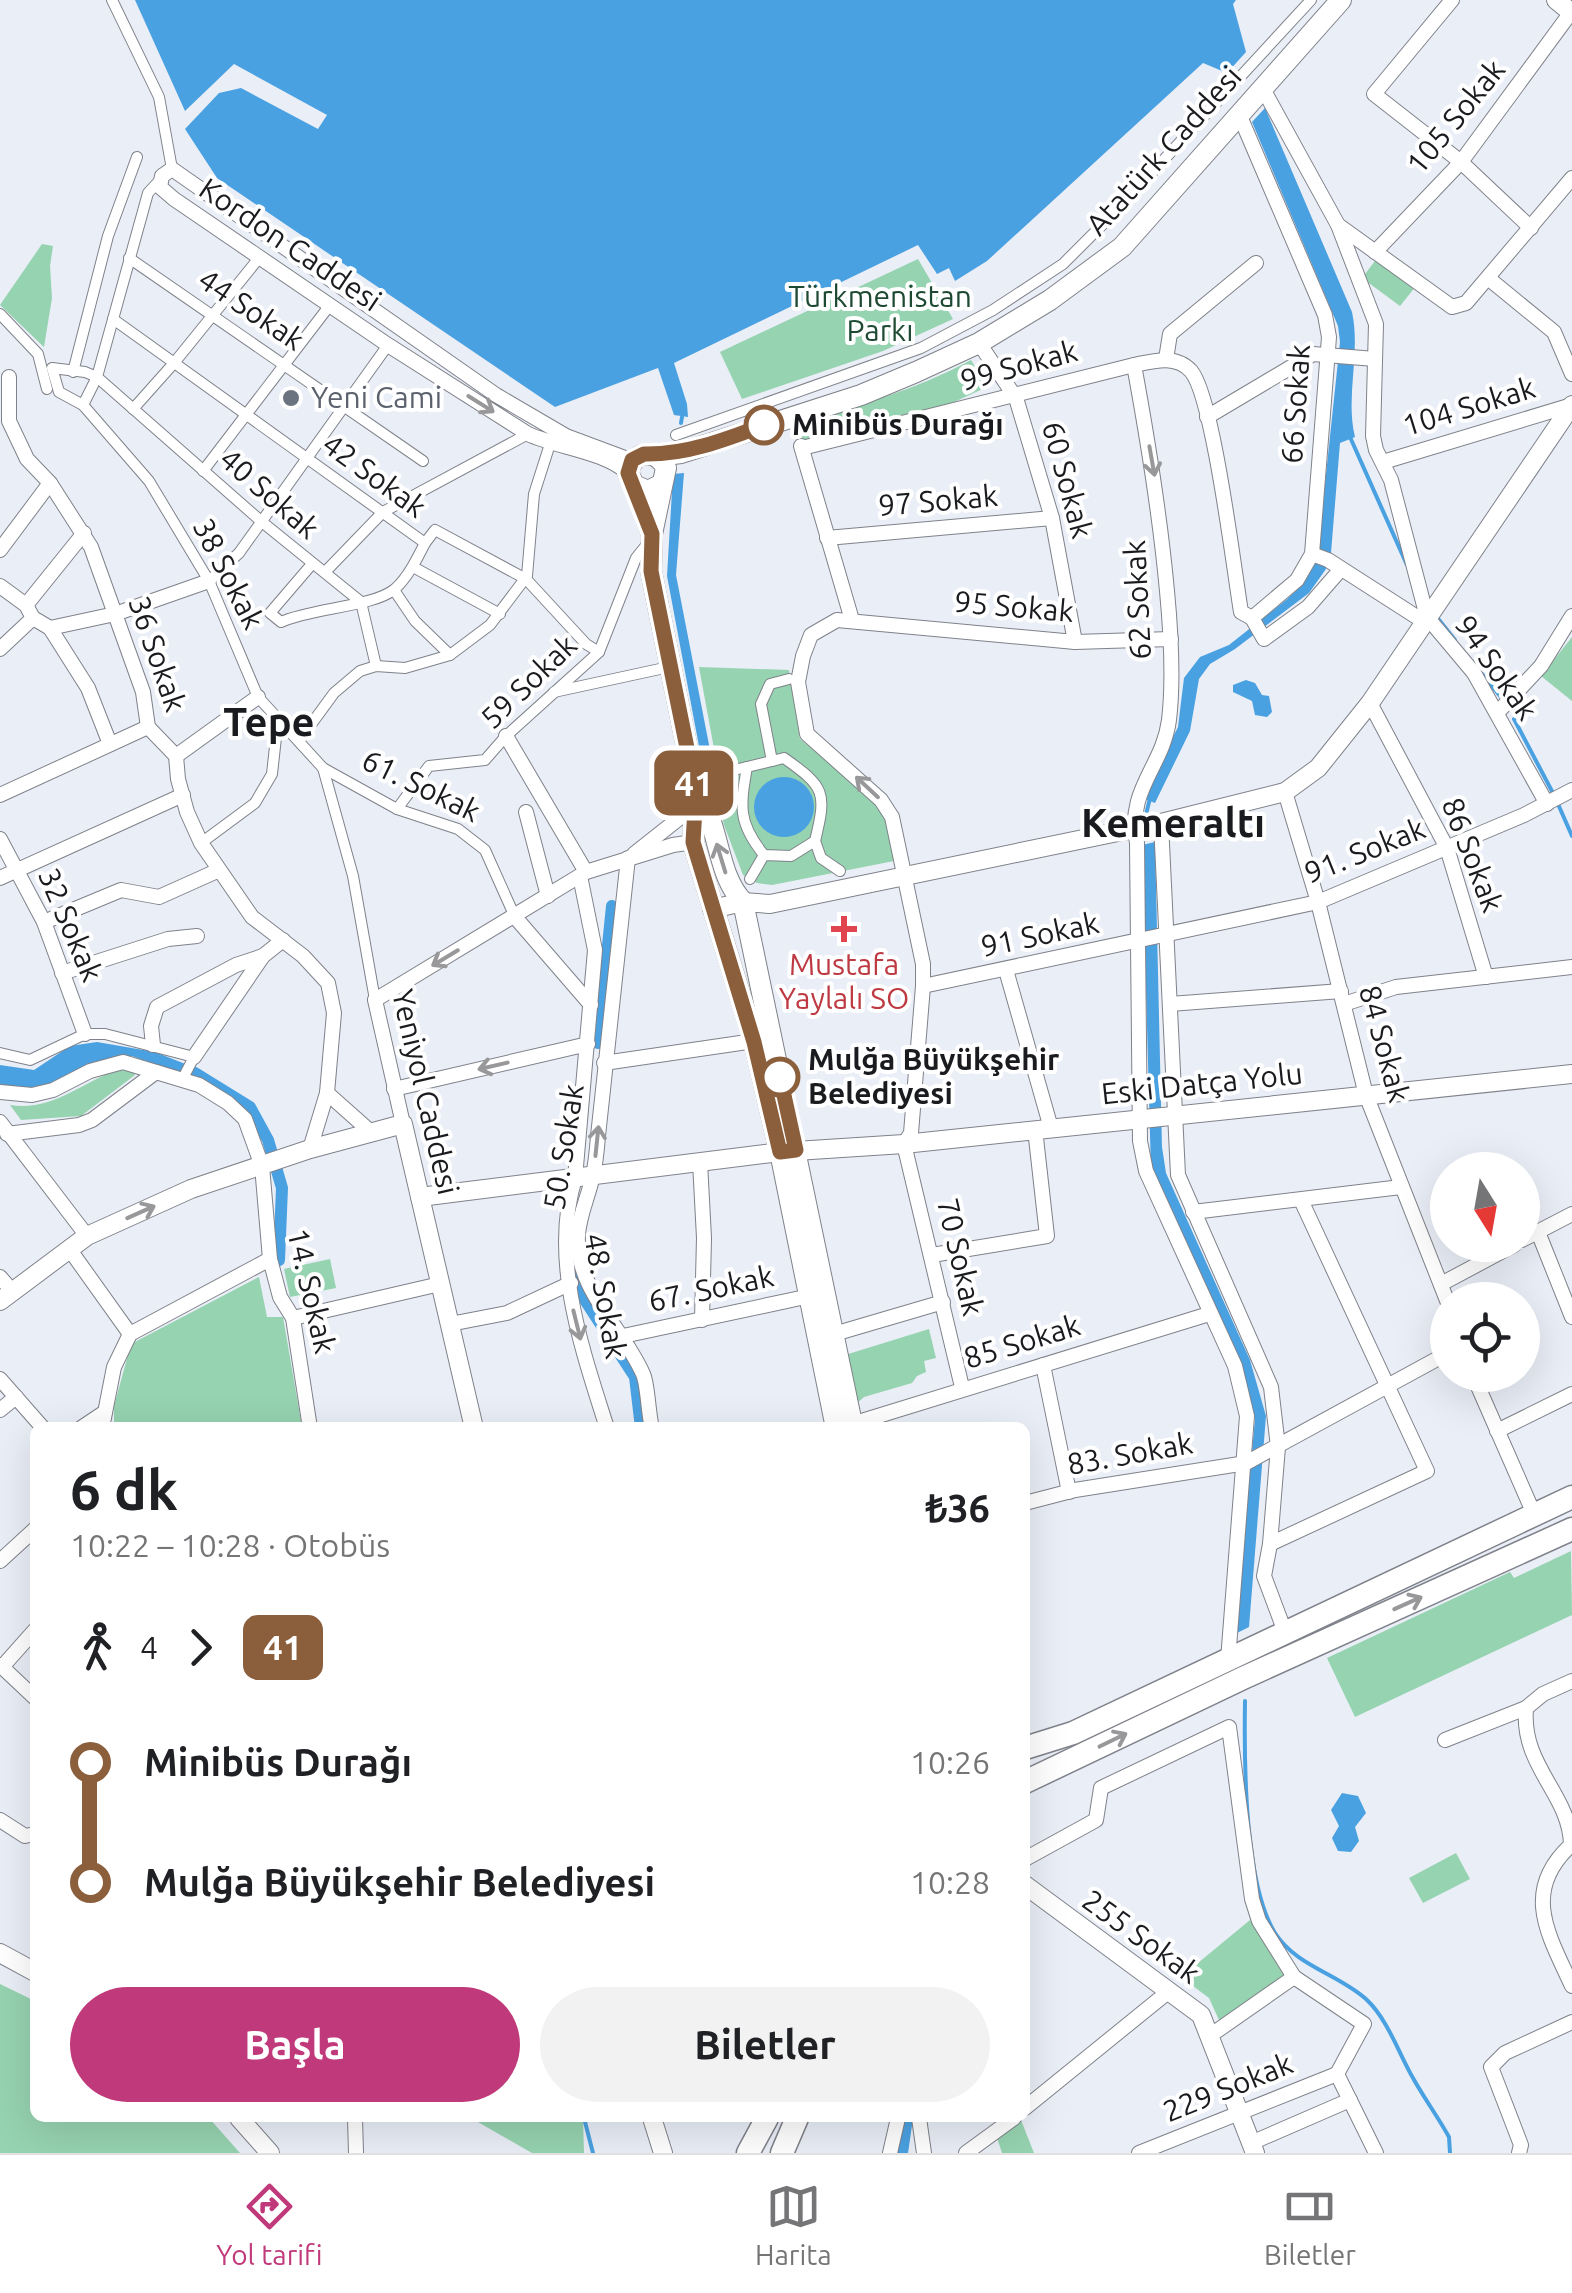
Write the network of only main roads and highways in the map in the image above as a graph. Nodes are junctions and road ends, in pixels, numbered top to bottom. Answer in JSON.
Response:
{"nodes":[{"id":1,"x":1341,"y":0,"type":"edge"},
{"id":2,"x":668,"y":459,"type":"junction"},
{"id":3,"x":632,"y":473,"type":"junction"},
{"id":4,"x":652,"y":536,"type":"junction"},
{"id":5,"x":696,"y":792,"type":"junction"},
{"id":6,"x":788,"y":1151,"type":"junction"},
{"id":7,"x":844,"y":1422,"type":"edge"},
{"id":8,"x":845,"y":1422,"type":"edge"},
{"id":9,"x":1572,"y":1497,"type":"edge"},
{"id":10,"x":1570,"y":1536,"type":"edge"},
{"id":11,"x":1030,"y":1746,"type":"edge"},
{"id":12,"x":1030,"y":1780,"type":"edge"},
{"id":13,"x":765,"y":2122,"type":"edge"},
{"id":14,"x":796,"y":2122,"type":"edge"},
{"id":15,"x":748,"y":2153,"type":"edge"},
{"id":16,"x":782,"y":2153,"type":"edge"}],
"edges":[{"from":1,"to":2,"type":"main road","name":"Atatürk Caddesi"},
{"from":2,"to":3,"type":"main road"},
{"from":2,"to":3,"type":"main road"},
{"from":2,"to":4,"type":"main road"},
{"from":3,"to":4,"type":"main road"},
{"from":4,"to":5,"type":"main road"},
{"from":5,"to":6,"type":"main road"},
{"from":6,"to":5,"type":"main road","one_way":true},
{"from":6,"to":7,"type":"main road"},
{"from":6,"to":8,"type":"main road"},
{"from":9,"to":11,"type":"highway"},
{"from":12,"to":10,"type":"highway","one_way":true},
{"from":13,"to":15,"type":"highway"},
{"from":14,"to":16,"type":"highway"}]}
